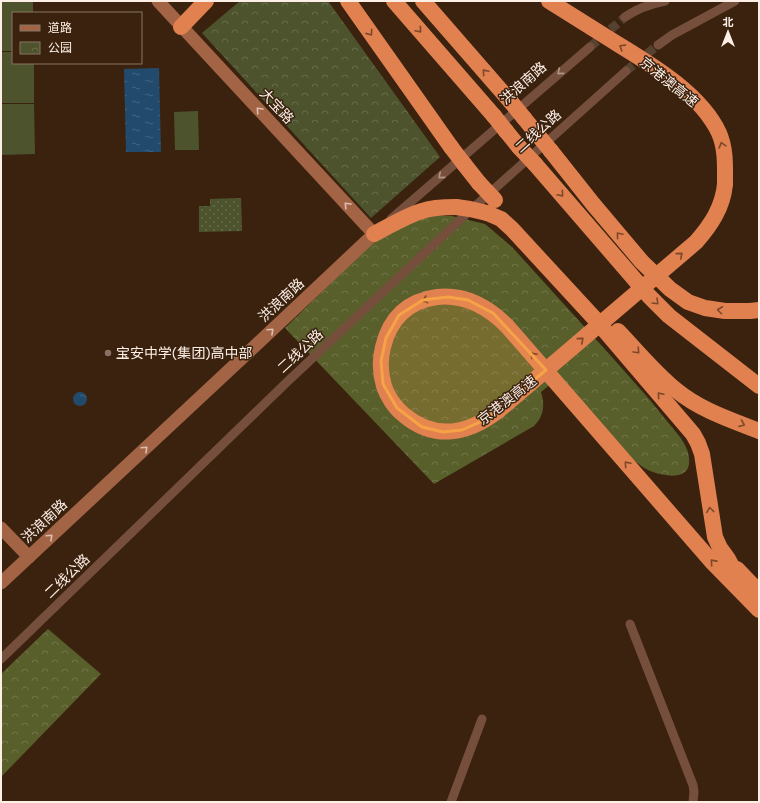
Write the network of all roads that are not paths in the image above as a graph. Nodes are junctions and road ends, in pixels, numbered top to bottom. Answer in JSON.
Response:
{"nodes":[{"id":1,"x":158,"y":1,"type":"edge"},
{"id":2,"x":206,"y":1,"type":"edge"},
{"id":3,"x":348,"y":1,"type":"edge"},
{"id":4,"x":394,"y":1,"type":"edge"},
{"id":5,"x":423,"y":1,"type":"edge"},
{"id":6,"x":549,"y":1,"type":"edge"},
{"id":7,"x":665,"y":1,"type":"edge"},
{"id":8,"x":735,"y":1,"type":"edge"},
{"id":9,"x":625,"y":17,"type":"tunnel mouth"},
{"id":10,"x":182,"y":27,"type":"junction"},
{"id":11,"x":658,"y":45,"type":"tunnel mouth"},
{"id":12,"x":590,"y":47,"type":"tunnel mouth"},
{"id":13,"x":626,"y":71,"type":"tunnel mouth"},
{"id":14,"x":491,"y":207,"type":"junction"},
{"id":15,"x":374,"y":234,"type":"junction"},
{"id":16,"x":759,"y":310,"type":"edge"},
{"id":17,"x":759,"y":386,"type":"edge"},
{"id":18,"x":759,"y":432,"type":"edge"},
{"id":19,"x":1,"y":528,"type":"edge"},
{"id":20,"x":29,"y":557,"type":"junction"},
{"id":21,"x":1,"y":583,"type":"edge"},
{"id":22,"x":756,"y":601,"type":"edge"},
{"id":23,"x":630,"y":624,"type":"dead end"},
{"id":24,"x":1,"y":659,"type":"edge"},
{"id":25,"x":482,"y":719,"type":"dead end"},
{"id":26,"x":451,"y":802,"type":"edge"},
{"id":27,"x":693,"y":802,"type":"edge"}],
"edges":[{"from":1,"to":10,"type":"main road","name":"大宝路"},
{"from":2,"to":10,"type":"highway"},
{"from":3,"to":14,"type":"highway","one_way":true,"bridge":true},
{"from":4,"to":17,"type":"highway","one_way":true,"bridge":true},
{"from":16,"to":5,"type":"highway","one_way":true,"bridge":true},
{"from":22,"to":6,"type":"highway","name":"京港澳高速","one_way":true,"bridge":true},
{"from":7,"to":9,"type":"street"},
{"from":8,"to":11,"type":"street"},
{"from":15,"to":10,"type":"main road","name":"大宝路","one_way":true},
{"from":12,"to":15,"type":"street","name":"洪浪南路","one_way":true},
{"from":13,"to":24,"type":"street","name":"二线公路"},
{"from":14,"to":15,"type":"highway","bridge":true},
{"from":14,"to":18,"type":"highway","one_way":true},
{"from":22,"to":14,"type":"highway","one_way":true},
{"from":20,"to":15,"type":"main road","name":"洪浪南路","one_way":true},
{"from":19,"to":20,"type":"main road"},
{"from":20,"to":21,"type":"main road","name":"洪浪南路"},
{"from":23,"to":27,"type":"street"},
{"from":25,"to":26,"type":"street"}]}
